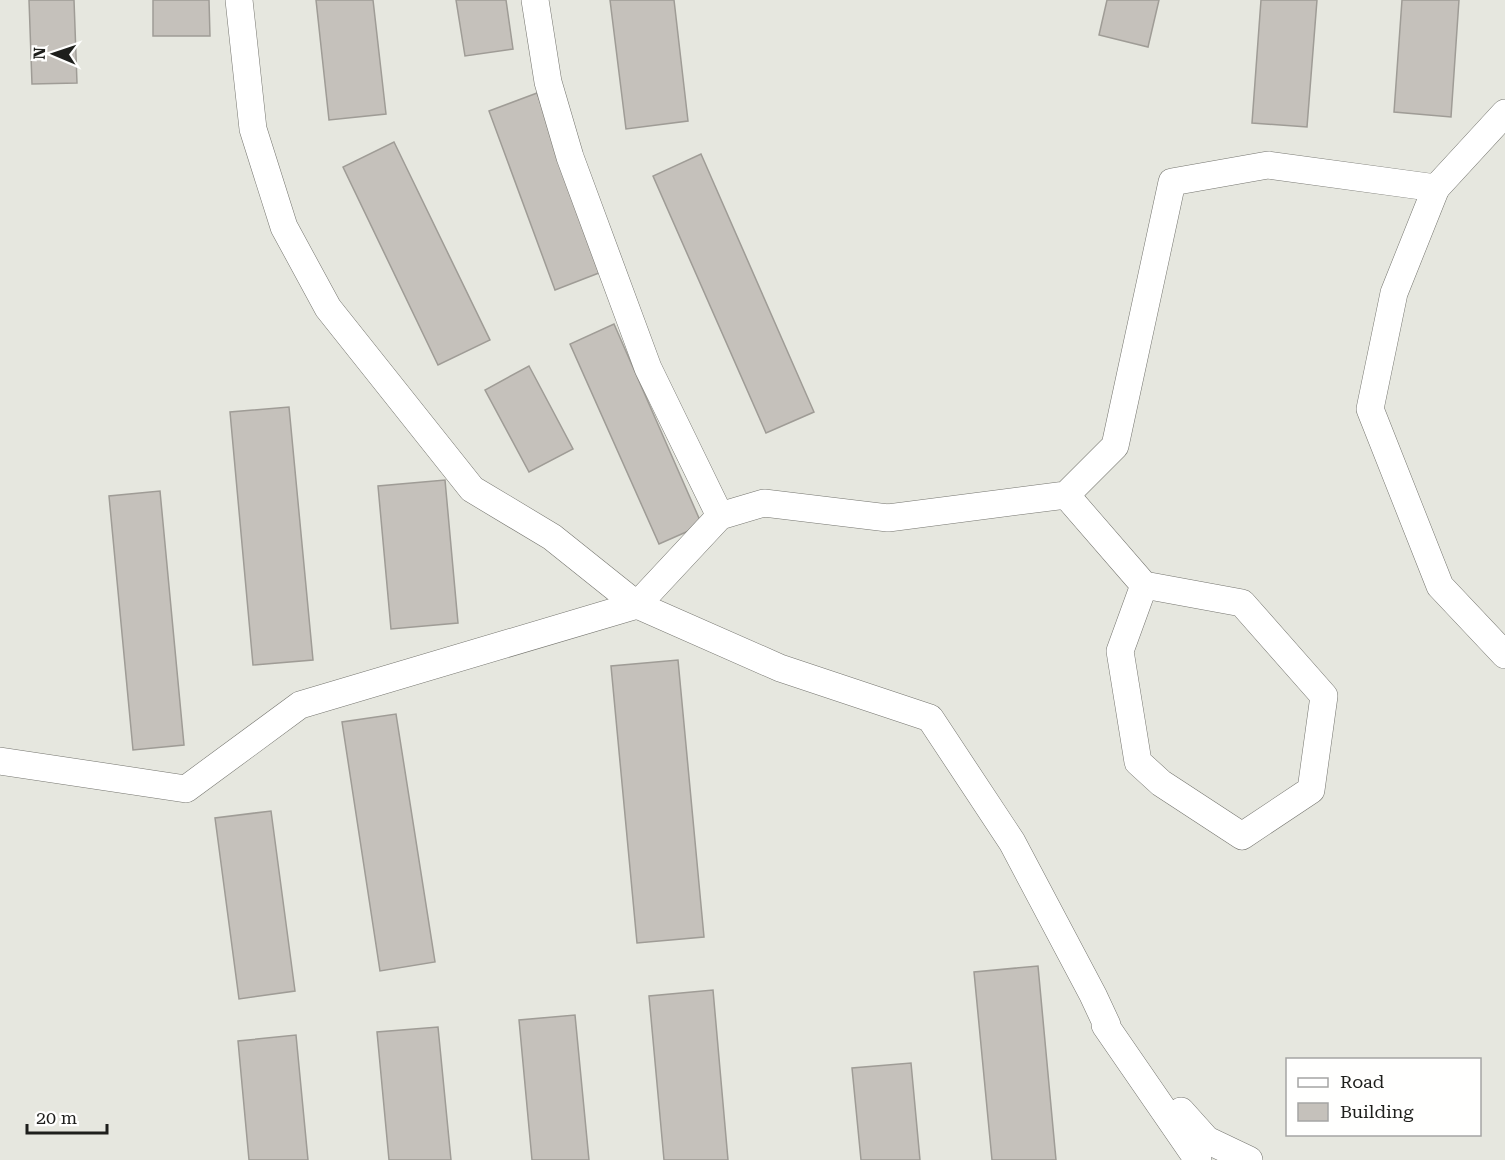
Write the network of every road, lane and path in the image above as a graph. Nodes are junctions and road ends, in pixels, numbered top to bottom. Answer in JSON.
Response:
{"nodes":[{"id":1,"x":239,"y":0,"type":"edge"},
{"id":2,"x":535,"y":0,"type":"edge"},
{"id":3,"x":1505,"y":113,"type":"edge"},
{"id":4,"x":1436,"y":188,"type":"junction"},
{"id":5,"x":1066,"y":495,"type":"junction"},
{"id":6,"x":720,"y":516,"type":"junction"},
{"id":7,"x":1144,"y":585,"type":"junction"},
{"id":8,"x":637,"y":605,"type":"junction"},
{"id":9,"x":1505,"y":655,"type":"edge"},
{"id":10,"x":0,"y":761,"type":"edge"},
{"id":11,"x":1107,"y":1025,"type":"junction"},
{"id":12,"x":1197,"y":1160,"type":"edge"},
{"id":13,"x":1250,"y":1160,"type":"edge"}],
"edges":[{"from":1,"to":8,"type":"street"},
{"from":2,"to":6,"type":"street"},
{"from":3,"to":4,"type":"street"},
{"from":4,"to":5,"type":"street"},
{"from":4,"to":9,"type":"street"},
{"from":5,"to":6,"type":"street"},
{"from":5,"to":7,"type":"street"},
{"from":6,"to":8,"type":"street"},
{"from":7,"to":7,"type":"street"},
{"from":8,"to":10,"type":"street"},
{"from":8,"to":11,"type":"street"},
{"from":11,"to":12,"type":"street"},
{"from":11,"to":13,"type":"street"}]}
